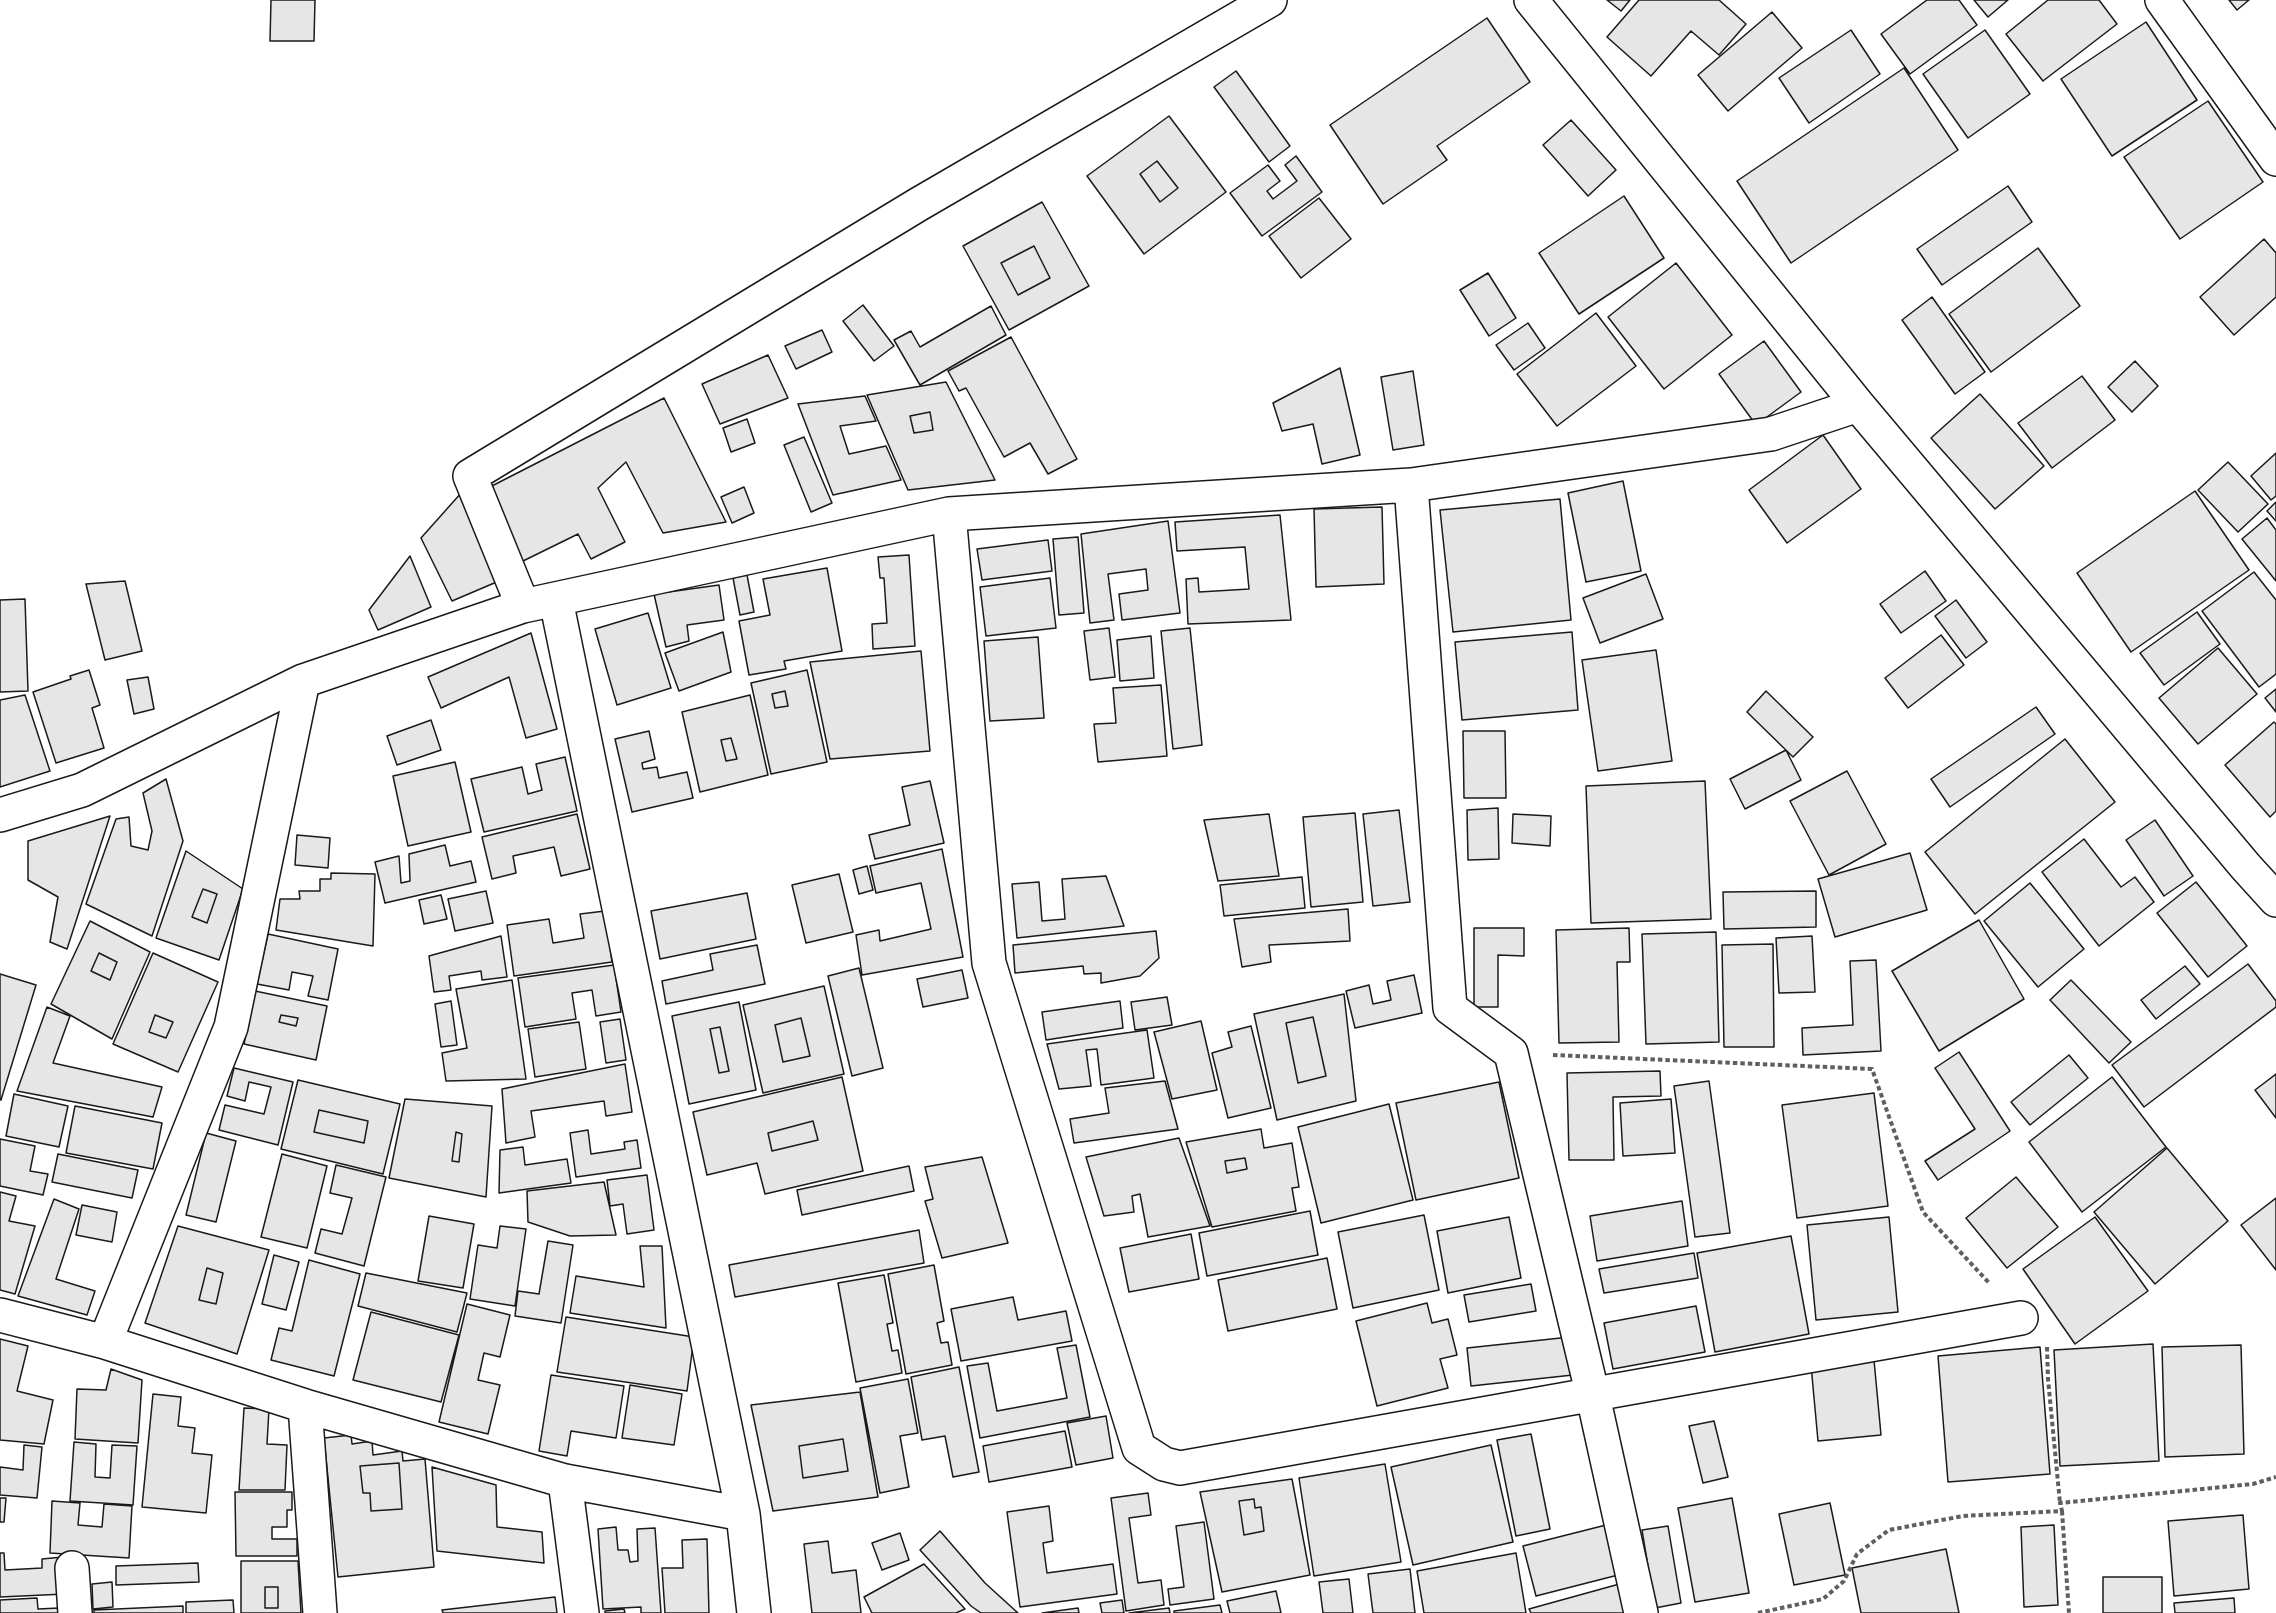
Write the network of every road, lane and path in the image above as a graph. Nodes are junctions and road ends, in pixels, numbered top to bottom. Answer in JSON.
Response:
{"nodes":[{"id":1,"x":1270,"y":0,"type":"edge"},
{"id":2,"x":1531,"y":0,"type":"edge"},
{"id":3,"x":2162,"y":0,"type":"edge"},
{"id":4,"x":2276,"y":159,"type":"edge"},
{"id":5,"x":1858,"y":405,"type":"junction"},
{"id":6,"x":1411,"y":485,"type":"junction"},
{"id":7,"x":949,"y":514,"type":"junction"},
{"id":8,"x":556,"y":600,"type":"junction"},
{"id":9,"x":523,"y":606,"type":"junction"},
{"id":10,"x":303,"y":681,"type":"junction"},
{"id":11,"x":0,"y":814,"type":"edge"},
{"id":12,"x":2276,"y":900,"type":"edge"},
{"id":13,"x":1511,"y":1053,"type":"junction"},
{"id":14,"x":0,"y":1315,"type":"edge"},
{"id":15,"x":2021,"y":1318,"type":"junction"},
{"id":16,"x":105,"y":1342,"type":"junction"},
{"id":17,"x":1593,"y":1396,"type":"junction"},
{"id":18,"x":305,"y":1406,"type":"junction"},
{"id":19,"x":2276,"y":1477,"type":"edge"},
{"id":20,"x":565,"y":1481,"type":"junction"},
{"id":21,"x":2060,"y":1503,"type":"junction"},
{"id":22,"x":2062,"y":1512,"type":"junction"},
{"id":23,"x":743,"y":1514,"type":"junction"},
{"id":24,"x":72,"y":1568,"type":"dead end"},
{"id":25,"x":75,"y":1613,"type":"edge"},
{"id":26,"x":320,"y":1613,"type":"edge"},
{"id":27,"x":582,"y":1613,"type":"edge"},
{"id":28,"x":754,"y":1613,"type":"edge"},
{"id":29,"x":1641,"y":1613,"type":"edge"},
{"id":30,"x":1758,"y":1613,"type":"edge"},
{"id":31,"x":2069,"y":1613,"type":"edge"}],
"edges":[{"from":1,"to":9,"type":"street"},
{"from":2,"to":5,"type":"street"},
{"from":3,"to":4,"type":"street"},
{"from":5,"to":6,"type":"street"},
{"from":5,"to":12,"type":"street"},
{"from":6,"to":7,"type":"street"},
{"from":6,"to":13,"type":"street"},
{"from":7,"to":8,"type":"street"},
{"from":7,"to":17,"type":"street"},
{"from":8,"to":9,"type":"street"},
{"from":8,"to":23,"type":"street"},
{"from":9,"to":10,"type":"street"},
{"from":10,"to":11,"type":"street"},
{"from":10,"to":16,"type":"street"},
{"from":13,"to":15,"type":"path"},
{"from":13,"to":17,"type":"street"},
{"from":14,"to":16,"type":"street"},
{"from":15,"to":17,"type":"street"},
{"from":15,"to":21,"type":"path"},
{"from":16,"to":18,"type":"street"},
{"from":17,"to":29,"type":"street"},
{"from":18,"to":20,"type":"street"},
{"from":18,"to":26,"type":"street"},
{"from":19,"to":21,"type":"path"},
{"from":20,"to":23,"type":"street"},
{"from":20,"to":27,"type":"street"},
{"from":21,"to":22,"type":"path"},
{"from":22,"to":30,"type":"path"},
{"from":22,"to":31,"type":"path"},
{"from":23,"to":28,"type":"street"},
{"from":24,"to":25,"type":"street"}]}
